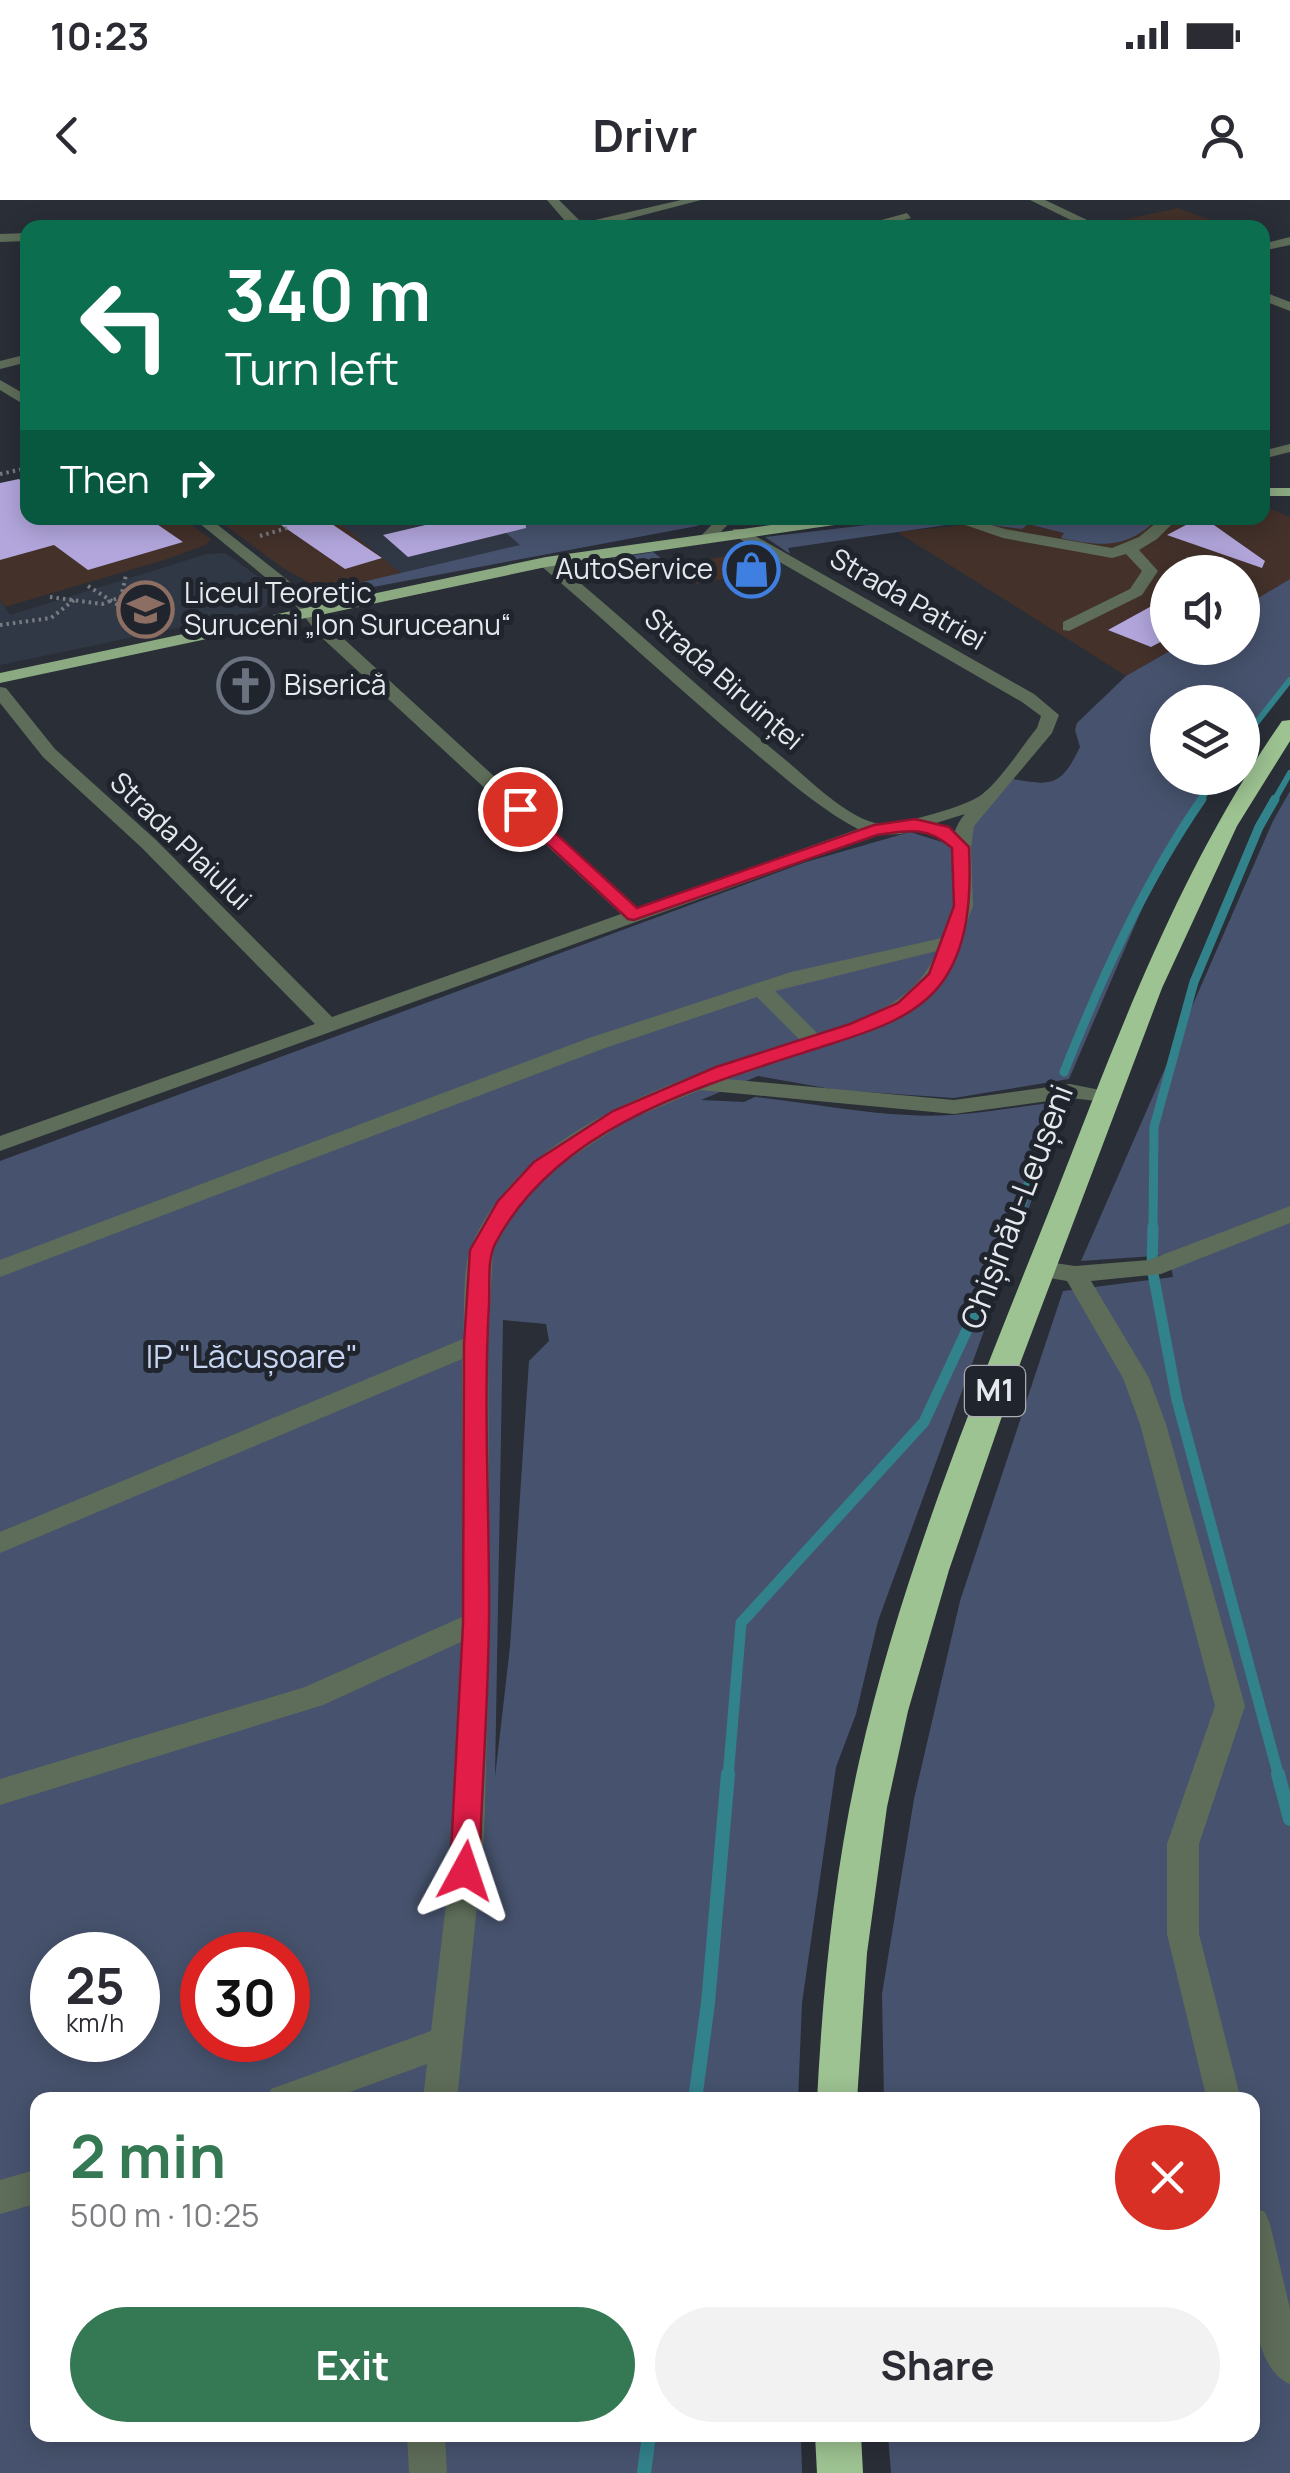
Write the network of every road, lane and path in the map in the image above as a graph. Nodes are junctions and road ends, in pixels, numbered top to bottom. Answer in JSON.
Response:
{"nodes":[{"id":1,"x":435,"y":200,"type":"edge"},
{"id":2,"x":554,"y":200,"type":"edge"},
{"id":3,"x":695,"y":200,"type":"edge"},
{"id":4,"x":1036,"y":200,"type":"edge"},
{"id":5,"x":418,"y":204,"type":"dead end"},
{"id":6,"x":573,"y":220,"type":"edge"},
{"id":7,"x":609,"y":220,"type":"edge"},
{"id":8,"x":880,"y":220,"type":"edge"},
{"id":9,"x":912,"y":220,"type":"edge"},
{"id":10,"x":1080,"y":220,"type":"edge"},
{"id":11,"x":209,"y":525,"type":"edge"},
{"id":12,"x":719,"y":525,"type":"edge"},
{"id":13,"x":793,"y":525,"type":"edge"},
{"id":14,"x":982,"y":525,"type":"edge"},
{"id":15,"x":1164,"y":525,"type":"edge"},
{"id":16,"x":738,"y":532,"type":"junction"},
{"id":17,"x":709,"y":536,"type":"junction"},
{"id":18,"x":1130,"y":549,"type":"junction"},
{"id":19,"x":546,"y":562,"type":"junction"},
{"id":20,"x":126,"y":575,"type":"dead end"},
{"id":21,"x":88,"y":586,"type":"dead end"},
{"id":22,"x":50,"y":597,"type":"dead end"},
{"id":23,"x":74,"y":600,"type":"junction"},
{"id":24,"x":111,"y":600,"type":"junction"},
{"id":25,"x":126,"y":610,"type":"dead end"},
{"id":26,"x":310,"y":610,"type":"junction"},
{"id":27,"x":0,"y":625,"type":"edge"},
{"id":28,"x":1068,"y":626,"type":"dead end"},
{"id":29,"x":0,"y":678,"type":"edge"},
{"id":30,"x":0,"y":692,"type":"edge"},
{"id":31,"x":1290,"y":726,"type":"edge"},
{"id":32,"x":984,"y":800,"type":"junction"},
{"id":33,"x":915,"y":824,"type":"junction"},
{"id":34,"x":874,"y":830,"type":"junction"},
{"id":35,"x":961,"y":847,"type":"junction"},
{"id":36,"x":634,"y":915,"type":"junction"},
{"id":37,"x":951,"y":942,"type":"junction"},
{"id":38,"x":760,"y":988,"type":"junction"},
{"id":39,"x":328,"y":1025,"type":"junction"},
{"id":40,"x":814,"y":1042,"type":"junction"},
{"id":41,"x":695,"y":1082,"type":"junction"},
{"id":42,"x":1107,"y":1098,"type":"junction"},
{"id":43,"x":6,"y":1134,"type":"edge"},
{"id":44,"x":1290,"y":1214,"type":"edge"},
{"id":45,"x":1041,"y":1269,"type":"junction"},
{"id":46,"x":0,"y":1270,"type":"edge"},
{"id":47,"x":1076,"y":1274,"type":"junction"},
{"id":48,"x":475,"y":1344,"type":"junction"},
{"id":49,"x":0,"y":1543,"type":"edge"},
{"id":50,"x":476,"y":1624,"type":"junction"},
{"id":51,"x":0,"y":1792,"type":"edge"},
{"id":52,"x":445,"y":2042,"type":"junction"},
{"id":53,"x":305,"y":2092,"type":"edge"},
{"id":54,"x":441,"y":2092,"type":"edge"},
{"id":55,"x":837,"y":2092,"type":"edge"},
{"id":56,"x":1222,"y":2092,"type":"edge"},
{"id":57,"x":30,"y":2188,"type":"edge"},
{"id":58,"x":0,"y":2197,"type":"edge"},
{"id":59,"x":1260,"y":2258,"type":"edge"},
{"id":60,"x":1290,"y":2365,"type":"edge"},
{"id":61,"x":426,"y":2442,"type":"edge"},
{"id":62,"x":838,"y":2442,"type":"edge"},
{"id":63,"x":428,"y":2473,"type":"edge"},
{"id":64,"x":840,"y":2473,"type":"edge"}],
"edges":[{"from":1,"to":5,"type":"street"},
{"from":2,"to":6,"type":"street"},
{"from":3,"to":7,"type":"street"},
{"from":4,"to":10,"type":"street"},
{"from":8,"to":9,"type":"street"},
{"from":11,"to":26,"type":"street"},
{"from":12,"to":17,"type":"street"},
{"from":13,"to":16,"type":"main road"},
{"from":14,"to":18,"type":"street"},
{"from":15,"to":18,"type":"street"},
{"from":16,"to":17,"type":"main road"},
{"from":16,"to":32,"type":"street","name":"Strada Patriei"},
{"from":17,"to":19,"type":"main road"},
{"from":18,"to":28,"type":"street"},
{"from":19,"to":26,"type":"main road"},
{"from":19,"to":34,"type":"street","name":"Strada Biruinței"},
{"from":20,"to":24,"type":"path"},
{"from":21,"to":24,"type":"path"},
{"from":22,"to":23,"type":"path"},
{"from":23,"to":24,"type":"path"},
{"from":23,"to":27,"type":"path"},
{"from":24,"to":25,"type":"path"},
{"from":26,"to":29,"type":"main road"},
{"from":26,"to":36,"type":"street"},
{"from":30,"to":39,"type":"street","name":"Strada Plaiului"},
{"from":31,"to":42,"type":"highway","name":"Chișinău-Leușeni","number":"M1"},
{"from":32,"to":33,"type":"street"},
{"from":32,"to":35,"type":"street"},
{"from":33,"to":34,"type":"street"},
{"from":33,"to":35,"type":"street"},
{"from":34,"to":36,"type":"street"},
{"from":35,"to":37,"type":"street"},
{"from":36,"to":39,"type":"street"},
{"from":37,"to":38,"type":"street"},
{"from":37,"to":40,"type":"street"},
{"from":38,"to":40,"type":"street"},
{"from":38,"to":46,"type":"street"},
{"from":39,"to":43,"type":"street"},
{"from":40,"to":41,"type":"street"},
{"from":41,"to":42,"type":"street"},
{"from":41,"to":48,"type":"street"},
{"from":42,"to":45,"type":"highway","name":"Chișinău-Leușeni","number":"M1"},
{"from":44,"to":47,"type":"street"},
{"from":45,"to":47,"type":"street"},
{"from":45,"to":55,"type":"highway","name":"Chișinău-Leușeni","number":"M1"},
{"from":47,"to":56,"type":"street"},
{"from":48,"to":49,"type":"street"},
{"from":48,"to":50,"type":"street"},
{"from":50,"to":51,"type":"street"},
{"from":50,"to":52,"type":"street"},
{"from":52,"to":53,"type":"street"},
{"from":52,"to":54,"type":"street"},
{"from":57,"to":58,"type":"street"},
{"from":59,"to":60,"type":"street"},
{"from":61,"to":63,"type":"street"},
{"from":62,"to":64,"type":"highway"}]}
